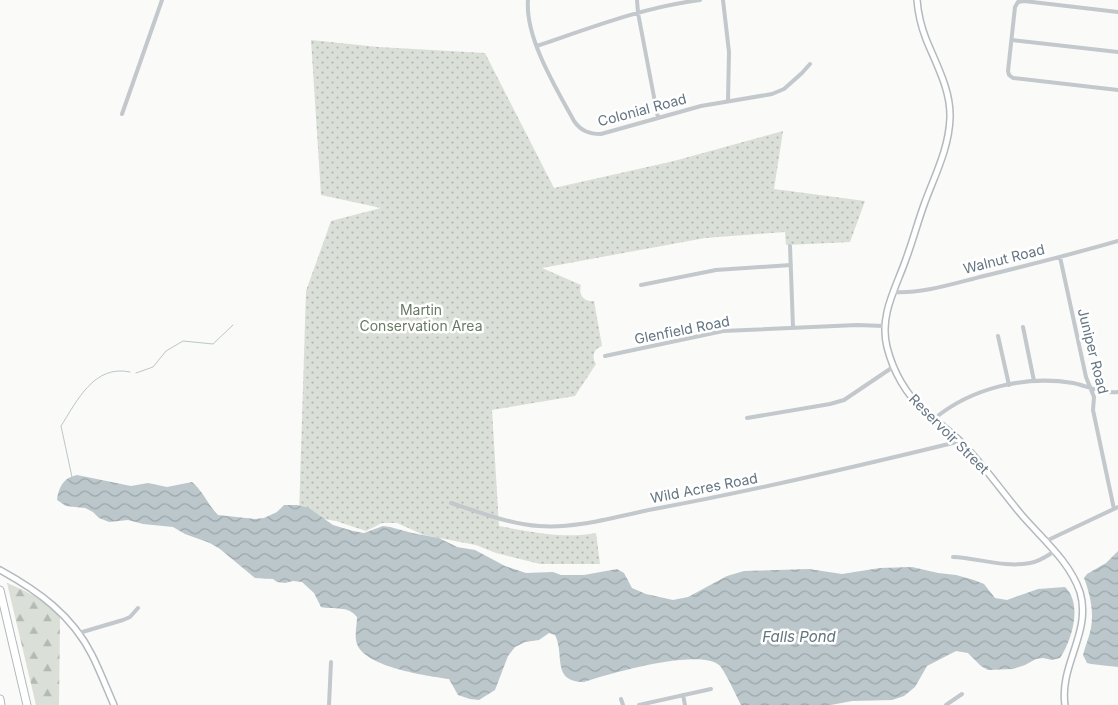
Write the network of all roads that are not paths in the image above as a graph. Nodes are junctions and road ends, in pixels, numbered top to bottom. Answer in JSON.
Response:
{"nodes":[{"id":1,"x":162,"y":0,"type":"edge"},
{"id":2,"x":528,"y":0,"type":"edge"},
{"id":3,"x":637,"y":0,"type":"edge"},
{"id":4,"x":700,"y":0,"type":"edge"},
{"id":5,"x":723,"y":0,"type":"edge"},
{"id":6,"x":917,"y":0,"type":"edge"},
{"id":7,"x":638,"y":12,"type":"junction"},
{"id":8,"x":1118,"y":12,"type":"edge"},
{"id":9,"x":1012,"y":40,"type":"junction"},
{"id":10,"x":537,"y":46,"type":"junction"},
{"id":11,"x":1118,"y":52,"type":"edge"},
{"id":12,"x":810,"y":64,"type":"dead end"},
{"id":13,"x":1118,"y":90,"type":"edge"},
{"id":14,"x":728,"y":101,"type":"junction"},
{"id":15,"x":122,"y":114,"type":"dead end"},
{"id":16,"x":658,"y":118,"type":"junction"},
{"id":17,"x":1118,"y":241,"type":"edge"},
{"id":18,"x":790,"y":246,"type":"dead end"},
{"id":19,"x":1060,"y":257,"type":"junction"},
{"id":20,"x":790,"y":265,"type":"junction"},
{"id":21,"x":641,"y":285,"type":"dead end"},
{"id":22,"x":893,"y":292,"type":"junction"},
{"id":23,"x":884,"y":326,"type":"junction"},
{"id":24,"x":793,"y":327,"type":"junction"},
{"id":25,"x":1023,"y":327,"type":"dead end"},
{"id":26,"x":998,"y":336,"type":"dead end"},
{"id":27,"x":605,"y":356,"type":"dead end"},
{"id":28,"x":893,"y":367,"type":"junction"},
{"id":29,"x":1034,"y":381,"type":"junction"},
{"id":30,"x":1009,"y":384,"type":"junction"},
{"id":31,"x":1091,"y":388,"type":"junction"},
{"id":32,"x":1118,"y":392,"type":"edge"},
{"id":33,"x":746,"y":418,"type":"dead end"},
{"id":34,"x":934,"y":418,"type":"junction"},
{"id":35,"x":960,"y":441,"type":"junction"},
{"id":36,"x":451,"y":503,"type":"dead end"},
{"id":37,"x":1116,"y":508,"type":"edge"},
{"id":38,"x":1046,"y":541,"type":"junction"},
{"id":39,"x":1055,"y":551,"type":"junction"},
{"id":40,"x":953,"y":557,"type":"dead end"},
{"id":41,"x":0,"y":570,"type":"edge"},
{"id":42,"x":0,"y":590,"type":"edge"},
{"id":43,"x":138,"y":608,"type":"dead end"},
{"id":44,"x":79,"y":634,"type":"junction"},
{"id":45,"x":331,"y":662,"type":"dead end"},
{"id":46,"x":711,"y":689,"type":"dead end"},
{"id":47,"x":962,"y":694,"type":"dead end"},
{"id":48,"x":683,"y":695,"type":"junction"},
{"id":49,"x":0,"y":699,"type":"edge"},
{"id":50,"x":621,"y":699,"type":"dead end"},
{"id":51,"x":1,"y":705,"type":"edge"},
{"id":52,"x":27,"y":705,"type":"edge"},
{"id":53,"x":114,"y":705,"type":"edge"},
{"id":54,"x":329,"y":705,"type":"edge"},
{"id":55,"x":623,"y":705,"type":"edge"},
{"id":56,"x":639,"y":705,"type":"edge"},
{"id":57,"x":685,"y":705,"type":"edge"},
{"id":58,"x":946,"y":705,"type":"edge"},
{"id":59,"x":1065,"y":705,"type":"edge"}],
"edges":[{"from":1,"to":15,"type":"street"},
{"from":2,"to":10,"type":"street","name":"Colonial Road"},
{"from":3,"to":7,"type":"street"},
{"from":4,"to":7,"type":"street"},
{"from":5,"to":14,"type":"street"},
{"from":6,"to":22,"type":"street","name":"Reservoir Street"},
{"from":7,"to":10,"type":"street"},
{"from":7,"to":16,"type":"street"},
{"from":8,"to":9,"type":"street"},
{"from":9,"to":11,"type":"street"},
{"from":9,"to":13,"type":"street"},
{"from":10,"to":16,"type":"street","name":"Colonial Road"},
{"from":12,"to":14,"type":"street","name":"Colonial Road"},
{"from":14,"to":16,"type":"street","name":"Colonial Road"},
{"from":17,"to":19,"type":"street","name":"Walnut Road"},
{"from":18,"to":20,"type":"street"},
{"from":19,"to":22,"type":"street","name":"Walnut Road"},
{"from":19,"to":31,"type":"street","name":"Juniper Road"},
{"from":20,"to":21,"type":"street"},
{"from":20,"to":24,"type":"street"},
{"from":22,"to":23,"type":"street","name":"Reservoir Street"},
{"from":23,"to":24,"type":"street","name":"Glenfield Road"},
{"from":23,"to":28,"type":"street","name":"Reservoir Street"},
{"from":24,"to":27,"type":"street","name":"Glenfield Road"},
{"from":25,"to":29,"type":"street"},
{"from":26,"to":30,"type":"street"},
{"from":28,"to":33,"type":"street"},
{"from":28,"to":34,"type":"street","name":"Reservoir Street"},
{"from":29,"to":30,"type":"street"},
{"from":29,"to":31,"type":"street"},
{"from":30,"to":34,"type":"street"},
{"from":31,"to":32,"type":"street"},
{"from":31,"to":37,"type":"street","name":"Juniper Road"},
{"from":34,"to":35,"type":"street","name":"Reservoir Street"},
{"from":35,"to":36,"type":"street","name":"Wild Acres Road"},
{"from":35,"to":38,"type":"street","name":"Reservoir Street"},
{"from":37,"to":38,"type":"street"},
{"from":38,"to":39,"type":"street","name":"Reservoir Street"},
{"from":39,"to":40,"type":"street"},
{"from":39,"to":59,"type":"street","name":"Reservoir Street"},
{"from":41,"to":44,"type":"street"},
{"from":42,"to":52,"type":"highway"},
{"from":43,"to":44,"type":"street"},
{"from":44,"to":53,"type":"street"},
{"from":45,"to":54,"type":"street"},
{"from":46,"to":48,"type":"street"},
{"from":47,"to":58,"type":"street"},
{"from":48,"to":56,"type":"street"},
{"from":48,"to":57,"type":"street"},
{"from":49,"to":51,"type":"highway"},
{"from":50,"to":55,"type":"street"}]}
